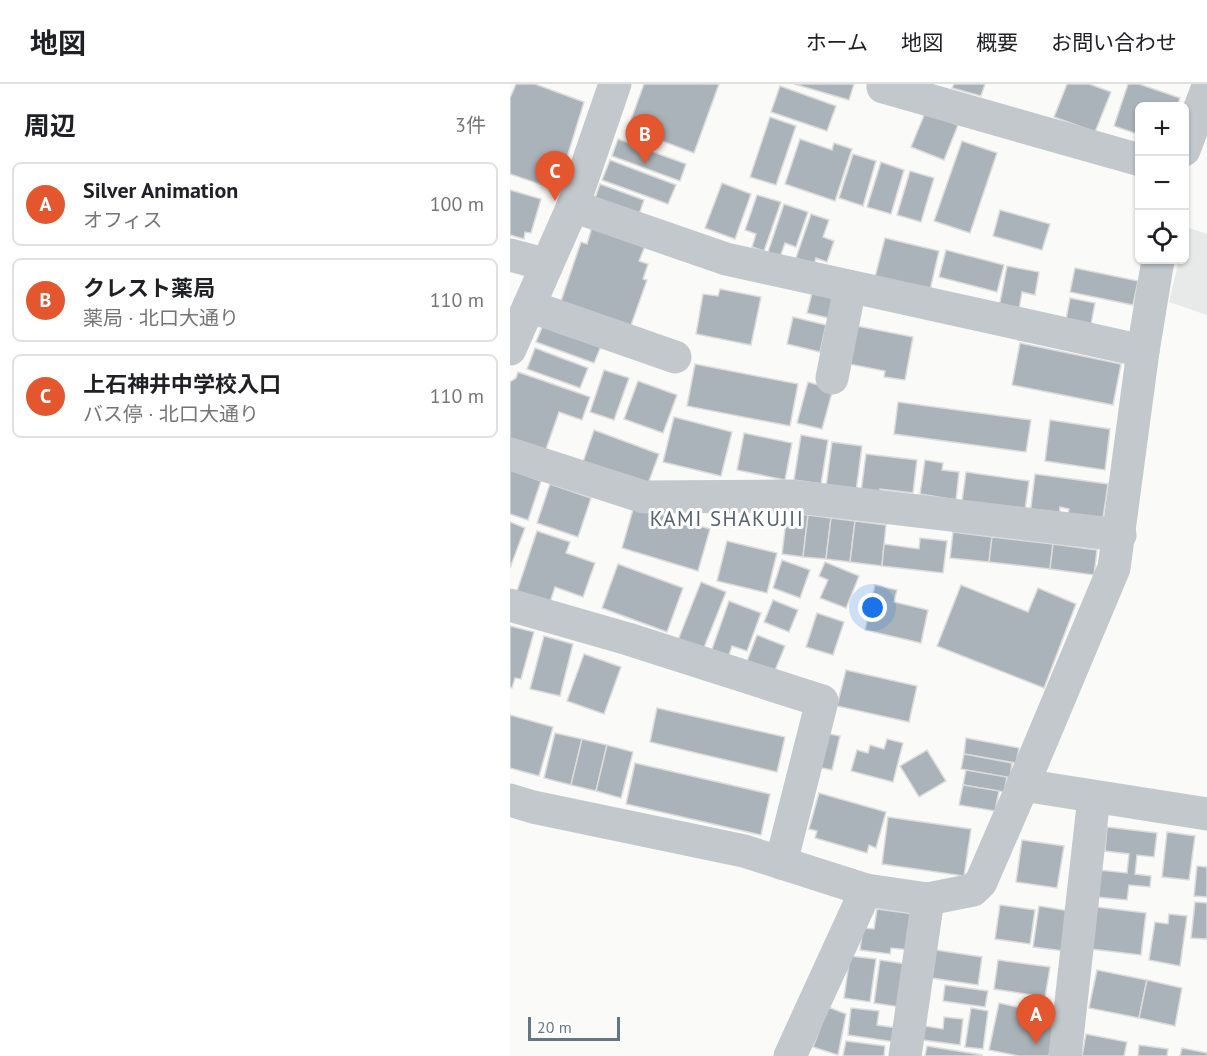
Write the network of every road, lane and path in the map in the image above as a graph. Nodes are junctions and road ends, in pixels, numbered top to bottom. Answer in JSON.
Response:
{"nodes":[{"id":1,"x":615,"y":84,"type":"edge"},
{"id":2,"x":883,"y":87,"type":"dead end"},
{"id":3,"x":1207,"y":89,"type":"edge"},
{"id":4,"x":938,"y":93,"type":"edge"},
{"id":5,"x":1189,"y":139,"type":"edge"},
{"id":6,"x":1135,"y":158,"type":"edge"},
{"id":7,"x":573,"y":206,"type":"junction"},
{"id":8,"x":510,"y":255,"type":"edge"},
{"id":9,"x":1157,"y":264,"type":"edge"},
{"id":10,"x":547,"y":265,"type":"junction"},
{"id":11,"x":850,"y":287,"type":"junction"},
{"id":12,"x":529,"y":306,"type":"junction"},
{"id":13,"x":510,"y":349,"type":"edge"},
{"id":14,"x":1143,"y":351,"type":"junction"},
{"id":15,"x":675,"y":357,"type":"dead end"},
{"id":16,"x":832,"y":378,"type":"dead end"},
{"id":17,"x":510,"y":454,"type":"edge"},
{"id":18,"x":1120,"y":535,"type":"junction"},
{"id":19,"x":510,"y":605,"type":"edge"},
{"id":20,"x":1023,"y":786,"type":"junction"},
{"id":21,"x":1094,"y":797,"type":"junction"},
{"id":22,"x":510,"y":800,"type":"edge"},
{"id":23,"x":1207,"y":814,"type":"edge"},
{"id":24,"x":781,"y":863,"type":"junction"},
{"id":25,"x":866,"y":890,"type":"junction"},
{"id":26,"x":928,"y":898,"type":"junction"},
{"id":27,"x":790,"y":1056,"type":"edge"},
{"id":28,"x":905,"y":1056,"type":"edge"},
{"id":29,"x":1065,"y":1056,"type":"edge"}],
"edges":[{"from":1,"to":7,"type":"street"},
{"from":2,"to":4,"type":"street"},
{"from":3,"to":5,"type":"street"},
{"from":4,"to":6,"type":"street"},
{"from":7,"to":10,"type":"street"},
{"from":7,"to":11,"type":"street"},
{"from":8,"to":10,"type":"street"},
{"from":9,"to":14,"type":"street"},
{"from":10,"to":12,"type":"street"},
{"from":11,"to":14,"type":"street"},
{"from":11,"to":16,"type":"street"},
{"from":12,"to":13,"type":"street"},
{"from":12,"to":15,"type":"street"},
{"from":14,"to":18,"type":"street"},
{"from":17,"to":18,"type":"street"},
{"from":18,"to":20,"type":"street"},
{"from":19,"to":24,"type":"street"},
{"from":20,"to":21,"type":"street"},
{"from":20,"to":26,"type":"street"},
{"from":21,"to":23,"type":"street"},
{"from":21,"to":29,"type":"street"},
{"from":22,"to":24,"type":"street"},
{"from":24,"to":25,"type":"street"},
{"from":25,"to":26,"type":"street"},
{"from":25,"to":27,"type":"street"},
{"from":26,"to":28,"type":"street"}]}
